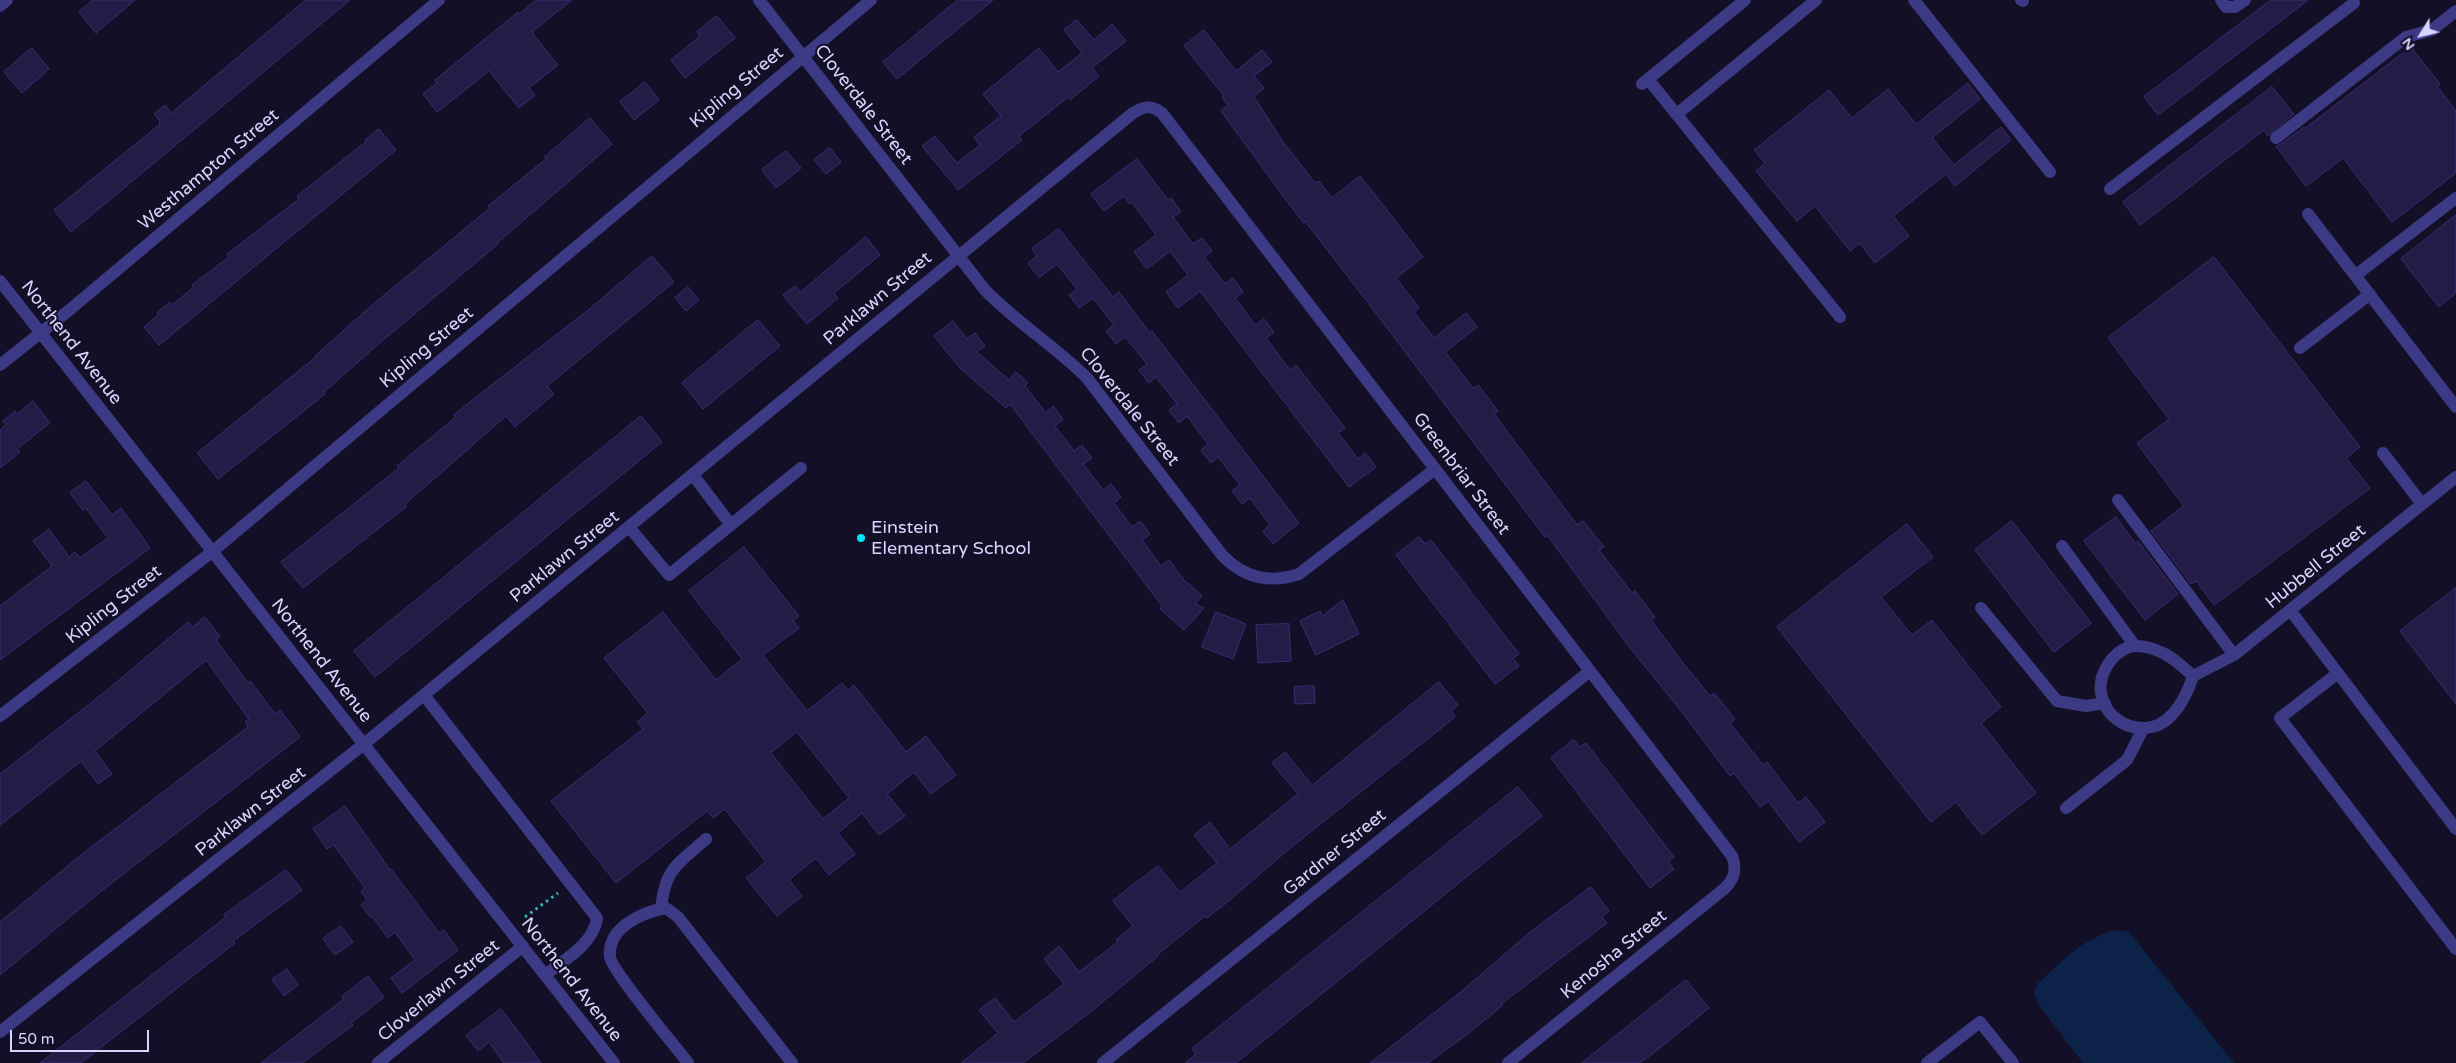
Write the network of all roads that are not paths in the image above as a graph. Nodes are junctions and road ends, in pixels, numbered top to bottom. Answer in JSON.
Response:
{"nodes":[{"id":1,"x":7,"y":0,"type":"edge"},
{"id":2,"x":439,"y":0,"type":"edge"},
{"id":3,"x":759,"y":0,"type":"edge"},
{"id":4,"x":871,"y":0,"type":"edge"},
{"id":5,"x":1744,"y":0,"type":"edge"},
{"id":6,"x":1816,"y":0,"type":"edge"},
{"id":7,"x":1914,"y":0,"type":"edge"},
{"id":8,"x":2221,"y":0,"type":"edge"},
{"id":9,"x":2245,"y":0,"type":"edge"},
{"id":10,"x":2354,"y":3,"type":"dead end"},
{"id":11,"x":0,"y":6,"type":"edge"},
{"id":12,"x":2456,"y":11,"type":"edge"},
{"id":13,"x":802,"y":56,"type":"junction"},
{"id":14,"x":1150,"y":106,"type":"joint"},
{"id":15,"x":1677,"y":114,"type":"junction"},
{"id":16,"x":2276,"y":138,"type":"dead end"},
{"id":17,"x":2050,"y":172,"type":"dead end"},
{"id":18,"x":2110,"y":189,"type":"dead end"},
{"id":19,"x":2456,"y":198,"type":"edge"},
{"id":20,"x":2308,"y":214,"type":"dead end"},
{"id":21,"x":958,"y":256,"type":"junction"},
{"id":22,"x":2356,"y":276,"type":"junction"},
{"id":23,"x":0,"y":281,"type":"edge"},
{"id":24,"x":2370,"y":294,"type":"junction"},
{"id":25,"x":1840,"y":317,"type":"dead end"},
{"id":26,"x":40,"y":332,"type":"junction"},
{"id":27,"x":2300,"y":348,"type":"dead end"},
{"id":28,"x":0,"y":365,"type":"edge"},
{"id":29,"x":2456,"y":407,"type":"edge"},
{"id":30,"x":2383,"y":453,"type":"dead end"},
{"id":31,"x":801,"y":468,"type":"dead end"},
{"id":32,"x":1435,"y":470,"type":"junction"},
{"id":33,"x":693,"y":475,"type":"junction"},
{"id":34,"x":2456,"y":477,"type":"edge"},
{"id":35,"x":2118,"y":500,"type":"dead end"},
{"id":36,"x":2422,"y":504,"type":"junction"},
{"id":37,"x":731,"y":524,"type":"junction"},
{"id":38,"x":629,"y":526,"type":"junction"},
{"id":39,"x":2062,"y":546,"type":"dead end"},
{"id":40,"x":212,"y":551,"type":"junction"},
{"id":41,"x":1981,"y":608,"type":"dead end"},
{"id":42,"x":2290,"y":610,"type":"junction"},
{"id":43,"x":2135,"y":646,"type":"junction"},
{"id":44,"x":2234,"y":655,"type":"junction"},
{"id":45,"x":1590,"y":671,"type":"junction"},
{"id":46,"x":2338,"y":673,"type":"junction"},
{"id":47,"x":2193,"y":676,"type":"junction"},
{"id":48,"x":424,"y":695,"type":"junction"},
{"id":49,"x":2105,"y":703,"type":"junction"},
{"id":50,"x":0,"y":716,"type":"edge"},
{"id":51,"x":2143,"y":729,"type":"junction"},
{"id":52,"x":364,"y":744,"type":"junction"},
{"id":53,"x":2066,"y":808,"type":"dead end"},
{"id":54,"x":2456,"y":829,"type":"edge"},
{"id":55,"x":706,"y":839,"type":"dead end"},
{"id":56,"x":1735,"y":870,"type":"joint"},
{"id":57,"x":661,"y":909,"type":"junction"},
{"id":58,"x":523,"y":946,"type":"junction"},
{"id":59,"x":2456,"y":949,"type":"edge"},
{"id":60,"x":545,"y":975,"type":"junction"},
{"id":61,"x":0,"y":1032,"type":"edge"},
{"id":62,"x":378,"y":1063,"type":"edge"},
{"id":63,"x":614,"y":1063,"type":"edge"},
{"id":64,"x":688,"y":1063,"type":"edge"},
{"id":65,"x":792,"y":1063,"type":"edge"},
{"id":66,"x":1103,"y":1063,"type":"edge"},
{"id":67,"x":1508,"y":1063,"type":"edge"},
{"id":68,"x":1927,"y":1063,"type":"edge"},
{"id":69,"x":2013,"y":1063,"type":"edge"}],
"edges":[{"from":1,"to":11,"type":"street"},
{"from":2,"to":26,"type":"street","name":"Westhampton Street"},
{"from":3,"to":13,"type":"street","name":"Cloverdale Street"},
{"from":4,"to":13,"type":"street","name":"Kipling Street"},
{"from":5,"to":15,"type":"street"},
{"from":6,"to":15,"type":"street"},
{"from":7,"to":17,"type":"street"},
{"from":8,"to":9,"type":"street"},
{"from":10,"to":18,"type":"street"},
{"from":12,"to":16,"type":"street"},
{"from":13,"to":21,"type":"street","name":"Cloverdale Street"},
{"from":13,"to":40,"type":"street","name":"Kipling Street"},
{"from":14,"to":21,"type":"street","name":"Parklawn Street"},
{"from":14,"to":32,"type":"street","name":"Greenbriar Street"},
{"from":15,"to":25,"type":"street"},
{"from":19,"to":22,"type":"street"},
{"from":20,"to":22,"type":"street"},
{"from":21,"to":32,"type":"street","name":"Cloverdale Street"},
{"from":21,"to":33,"type":"street","name":"Parklawn Street"},
{"from":22,"to":24,"type":"street"},
{"from":23,"to":26,"type":"street","name":"Northend Avenue"},
{"from":24,"to":27,"type":"street"},
{"from":24,"to":29,"type":"street"},
{"from":26,"to":28,"type":"street","name":"Westhampton Street"},
{"from":26,"to":40,"type":"street","name":"Northend Avenue"},
{"from":30,"to":36,"type":"street"},
{"from":31,"to":37,"type":"street"},
{"from":32,"to":45,"type":"street","name":"Greenbriar Street"},
{"from":33,"to":37,"type":"street"},
{"from":33,"to":38,"type":"street","name":"Parklawn Street"},
{"from":34,"to":36,"type":"street","name":"Hubbell Street"},
{"from":35,"to":44,"type":"street"},
{"from":36,"to":42,"type":"street","name":"Hubbell Street"},
{"from":37,"to":38,"type":"street"},
{"from":38,"to":48,"type":"street","name":"Parklawn Street"},
{"from":39,"to":43,"type":"street"},
{"from":40,"to":50,"type":"street","name":"Kipling Street"},
{"from":40,"to":52,"type":"street","name":"Northend Avenue"},
{"from":41,"to":49,"type":"street"},
{"from":42,"to":44,"type":"street","name":"Hubbell Street"},
{"from":42,"to":46,"type":"street"},
{"from":43,"to":47,"type":"street"},
{"from":43,"to":49,"type":"street"},
{"from":44,"to":47,"type":"street","name":"Hubbell Street"},
{"from":45,"to":56,"type":"street","name":"Greenbriar Street"},
{"from":45,"to":66,"type":"street","name":"Gardner Street"},
{"from":46,"to":54,"type":"street"},
{"from":46,"to":59,"type":"street"},
{"from":47,"to":51,"type":"street"},
{"from":48,"to":52,"type":"street","name":"Parklawn Street"},
{"from":48,"to":60,"type":"street"},
{"from":49,"to":51,"type":"street"},
{"from":51,"to":53,"type":"street"},
{"from":52,"to":58,"type":"street","name":"Northend Avenue"},
{"from":52,"to":61,"type":"street","name":"Parklawn Street"},
{"from":55,"to":57,"type":"street"},
{"from":56,"to":67,"type":"street","name":"Kenosha Street"},
{"from":57,"to":64,"type":"street"},
{"from":57,"to":65,"type":"street"},
{"from":58,"to":60,"type":"street","name":"Northend Avenue"},
{"from":58,"to":62,"type":"street","name":"Cloverlawn Street"},
{"from":60,"to":63,"type":"street","name":"Northend Avenue"},
{"from":68,"to":69,"type":"street"}]}
